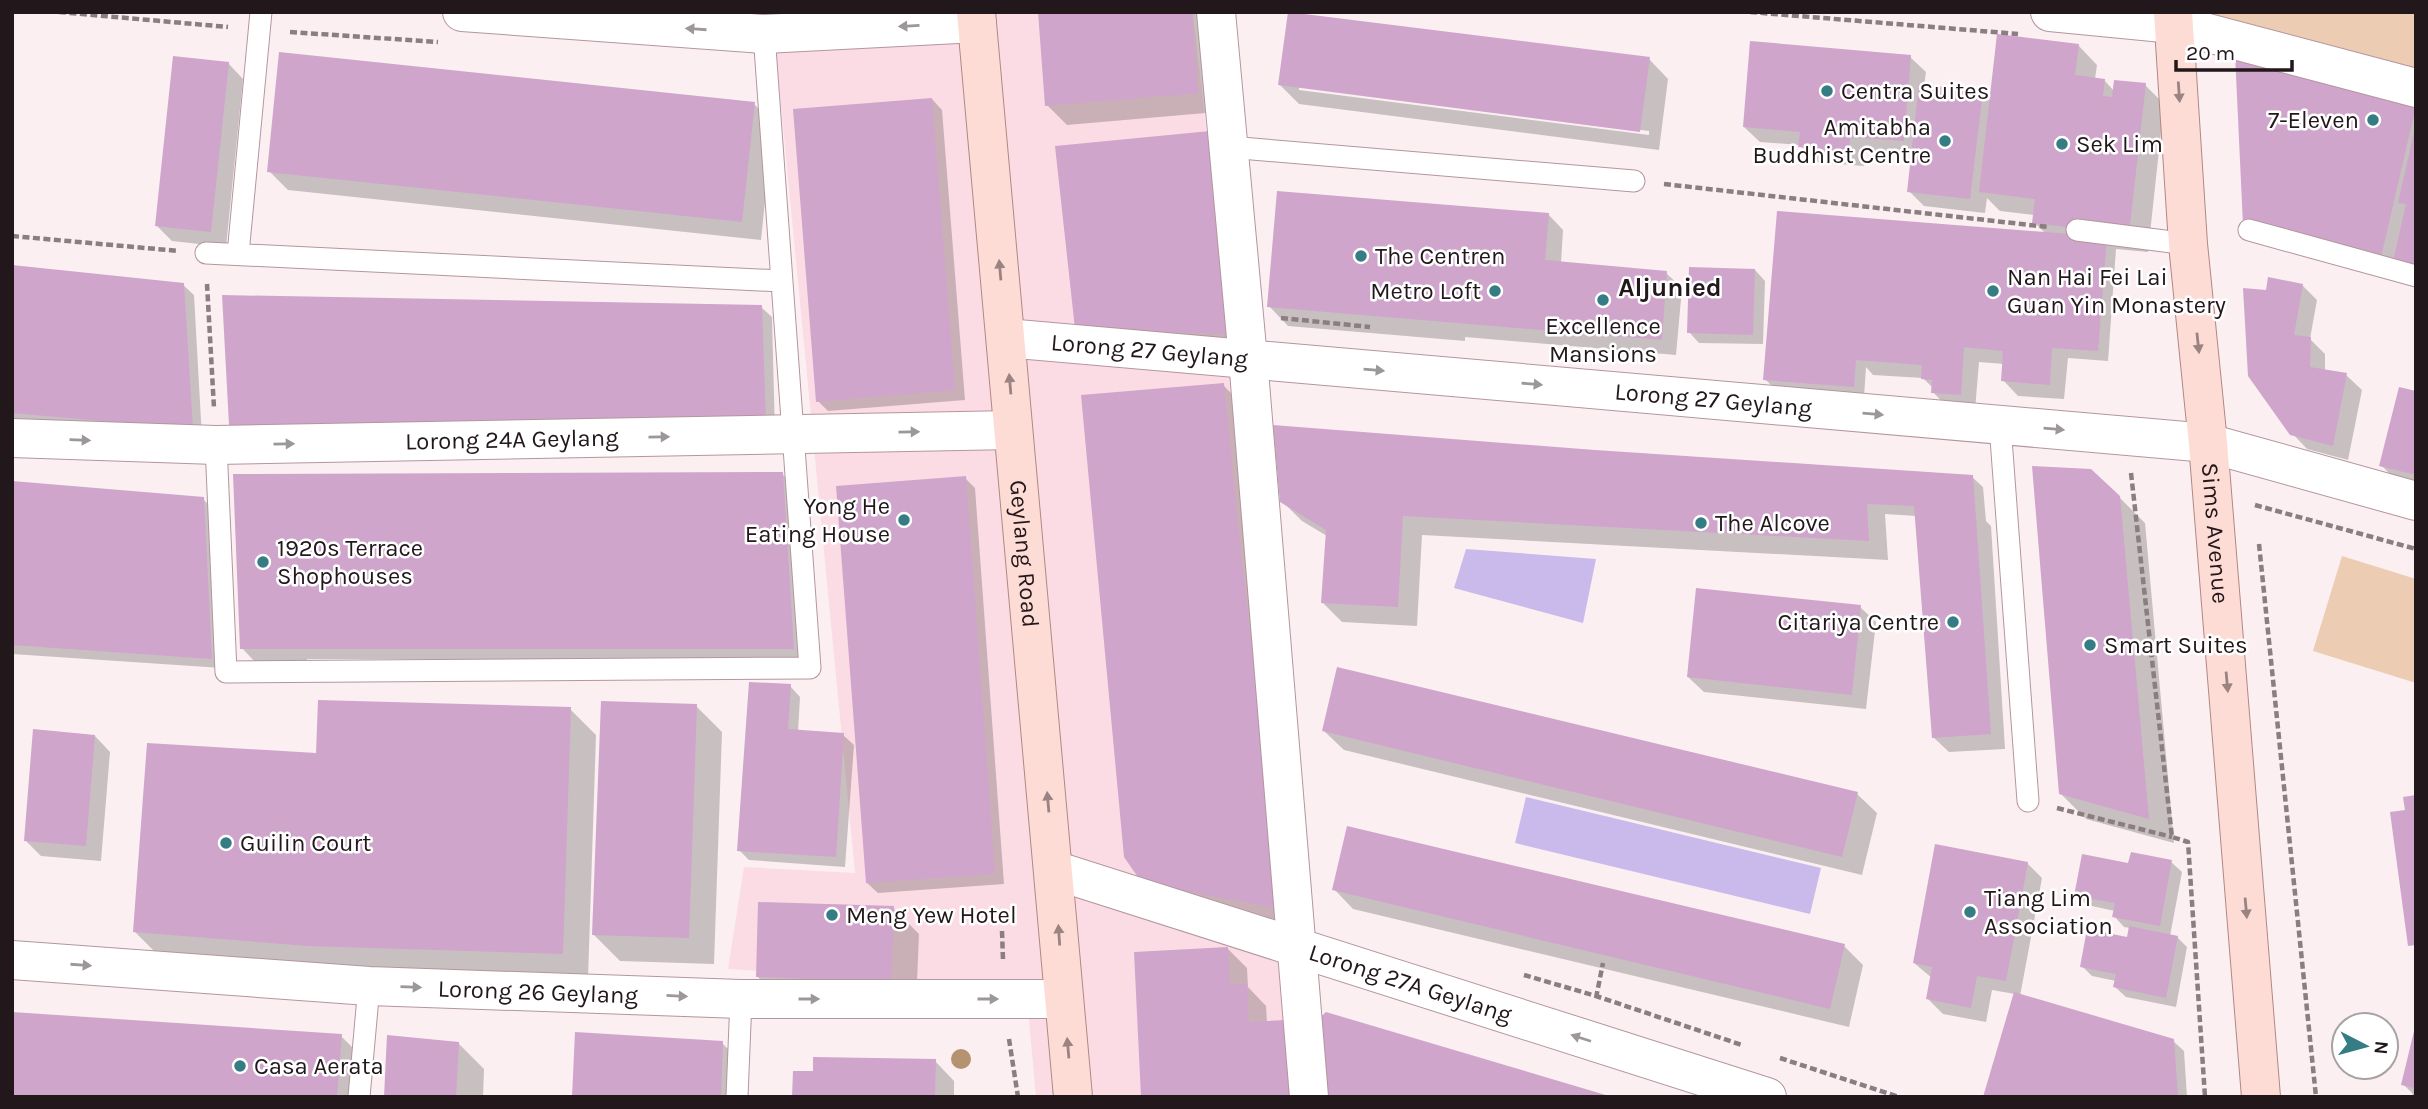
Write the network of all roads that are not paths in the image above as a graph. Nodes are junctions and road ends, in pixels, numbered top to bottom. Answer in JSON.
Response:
{"nodes":[{"id":1,"x":1216,"y":12,"type":"edge"},
{"id":2,"x":977,"y":18,"type":"edge"},
{"id":3,"x":2173,"y":18,"type":"edge"},
{"id":4,"x":261,"y":21,"type":"edge"},
{"id":5,"x":2037,"y":24,"type":"edge"},
{"id":6,"x":457,"y":28,"type":"edge"},
{"id":7,"x":764,"y":34,"type":"junction"},
{"id":8,"x":2416,"y":88,"type":"edge"},
{"id":9,"x":1228,"y":147,"type":"junction"},
{"id":10,"x":1634,"y":181,"type":"road end"},
{"id":11,"x":2077,"y":230,"type":"road end"},
{"id":12,"x":2249,"y":230,"type":"dead end"},
{"id":13,"x":2188,"y":244,"type":"junction"},
{"id":14,"x":206,"y":253,"type":"road end"},
{"id":15,"x":238,"y":254,"type":"junction"},
{"id":16,"x":2416,"y":276,"type":"edge"},
{"id":17,"x":781,"y":281,"type":"junction"},
{"id":18,"x":1006,"y":338,"type":"junction"},
{"id":19,"x":1248,"y":359,"type":"junction"},
{"id":20,"x":2000,"y":425,"type":"junction"},
{"id":21,"x":1013,"y":430,"type":"junction"},
{"id":22,"x":793,"y":435,"type":"junction"},
{"id":23,"x":12,"y":438,"type":"edge"},
{"id":24,"x":2208,"y":443,"type":"junction"},
{"id":25,"x":216,"y":445,"type":"junction"},
{"id":26,"x":2416,"y":501,"type":"edge"},
{"id":27,"x":2028,"y":801,"type":"road end"},
{"id":28,"x":1054,"y":870,"type":"junction"},
{"id":29,"x":1296,"y":947,"type":"junction"},
{"id":30,"x":12,"y":960,"type":"edge"},
{"id":31,"x":369,"y":986,"type":"junction"},
{"id":32,"x":741,"y":999,"type":"junction"},
{"id":33,"x":1064,"y":999,"type":"junction"},
{"id":34,"x":359,"y":1097,"type":"edge"},
{"id":35,"x":737,"y":1097,"type":"edge"},
{"id":36,"x":1073,"y":1097,"type":"edge"},
{"id":37,"x":1309,"y":1097,"type":"edge"},
{"id":38,"x":1768,"y":1097,"type":"edge"},
{"id":39,"x":2261,"y":1097,"type":"edge"}],
"edges":[{"from":1,"to":9,"type":"street"},
{"from":2,"to":7,"type":"street","one_way":true},
{"from":18,"to":2,"type":"main road","name":"Geylang Road","one_way":true},
{"from":3,"to":5,"type":"street"},
{"from":3,"to":8,"type":"street"},
{"from":3,"to":13,"type":"main road","name":"Sims Avenue","one_way":true},
{"from":4,"to":15,"type":"lane"},
{"from":7,"to":6,"type":"street","one_way":true},
{"from":7,"to":17,"type":"lane"},
{"from":9,"to":10,"type":"lane"},
{"from":9,"to":19,"type":"street"},
{"from":11,"to":13,"type":"lane"},
{"from":12,"to":16,"type":"lane"},
{"from":13,"to":24,"type":"main road","name":"Sims Avenue","one_way":true},
{"from":14,"to":15,"type":"lane"},
{"from":15,"to":17,"type":"lane"},
{"from":17,"to":22,"type":"lane"},
{"from":18,"to":19,"type":"street","name":"Lorong 27 Geylang"},
{"from":21,"to":18,"type":"main road","name":"Geylang Road","one_way":true},
{"from":19,"to":20,"type":"street","name":"Lorong 27 Geylang","one_way":true},
{"from":19,"to":29,"type":"street"},
{"from":20,"to":24,"type":"street","name":"Lorong 27 Geylang","one_way":true},
{"from":20,"to":27,"type":"lane"},
{"from":22,"to":21,"type":"street","name":"Lorong 24A Geylang","one_way":true},
{"from":28,"to":21,"type":"main road","name":"Geylang Road","one_way":true},
{"from":25,"to":22,"type":"street","name":"Lorong 24A Geylang","one_way":true},
{"from":22,"to":25,"type":"lane"},
{"from":23,"to":25,"type":"street","name":"Lorong 24A Geylang","one_way":true},
{"from":24,"to":26,"type":"street","name":"Lorong 27 Geylang"},
{"from":24,"to":39,"type":"main road","name":"Sims Avenue","one_way":true},
{"from":28,"to":29,"type":"street","name":"Lorong 27A Geylang"},
{"from":33,"to":28,"type":"main road","name":"Geylang Road","one_way":true},
{"from":29,"to":37,"type":"street"},
{"from":38,"to":29,"type":"street","name":"Lorong 27A Geylang","one_way":true},
{"from":30,"to":31,"type":"street","name":"Lorong 26 Geylang","one_way":true},
{"from":31,"to":32,"type":"street","name":"Lorong 26 Geylang","one_way":true},
{"from":31,"to":34,"type":"lane"},
{"from":32,"to":33,"type":"street","name":"Lorong 26 Geylang","one_way":true},
{"from":32,"to":35,"type":"lane"},
{"from":36,"to":33,"type":"main road","name":"Geylang Road","one_way":true}]}
